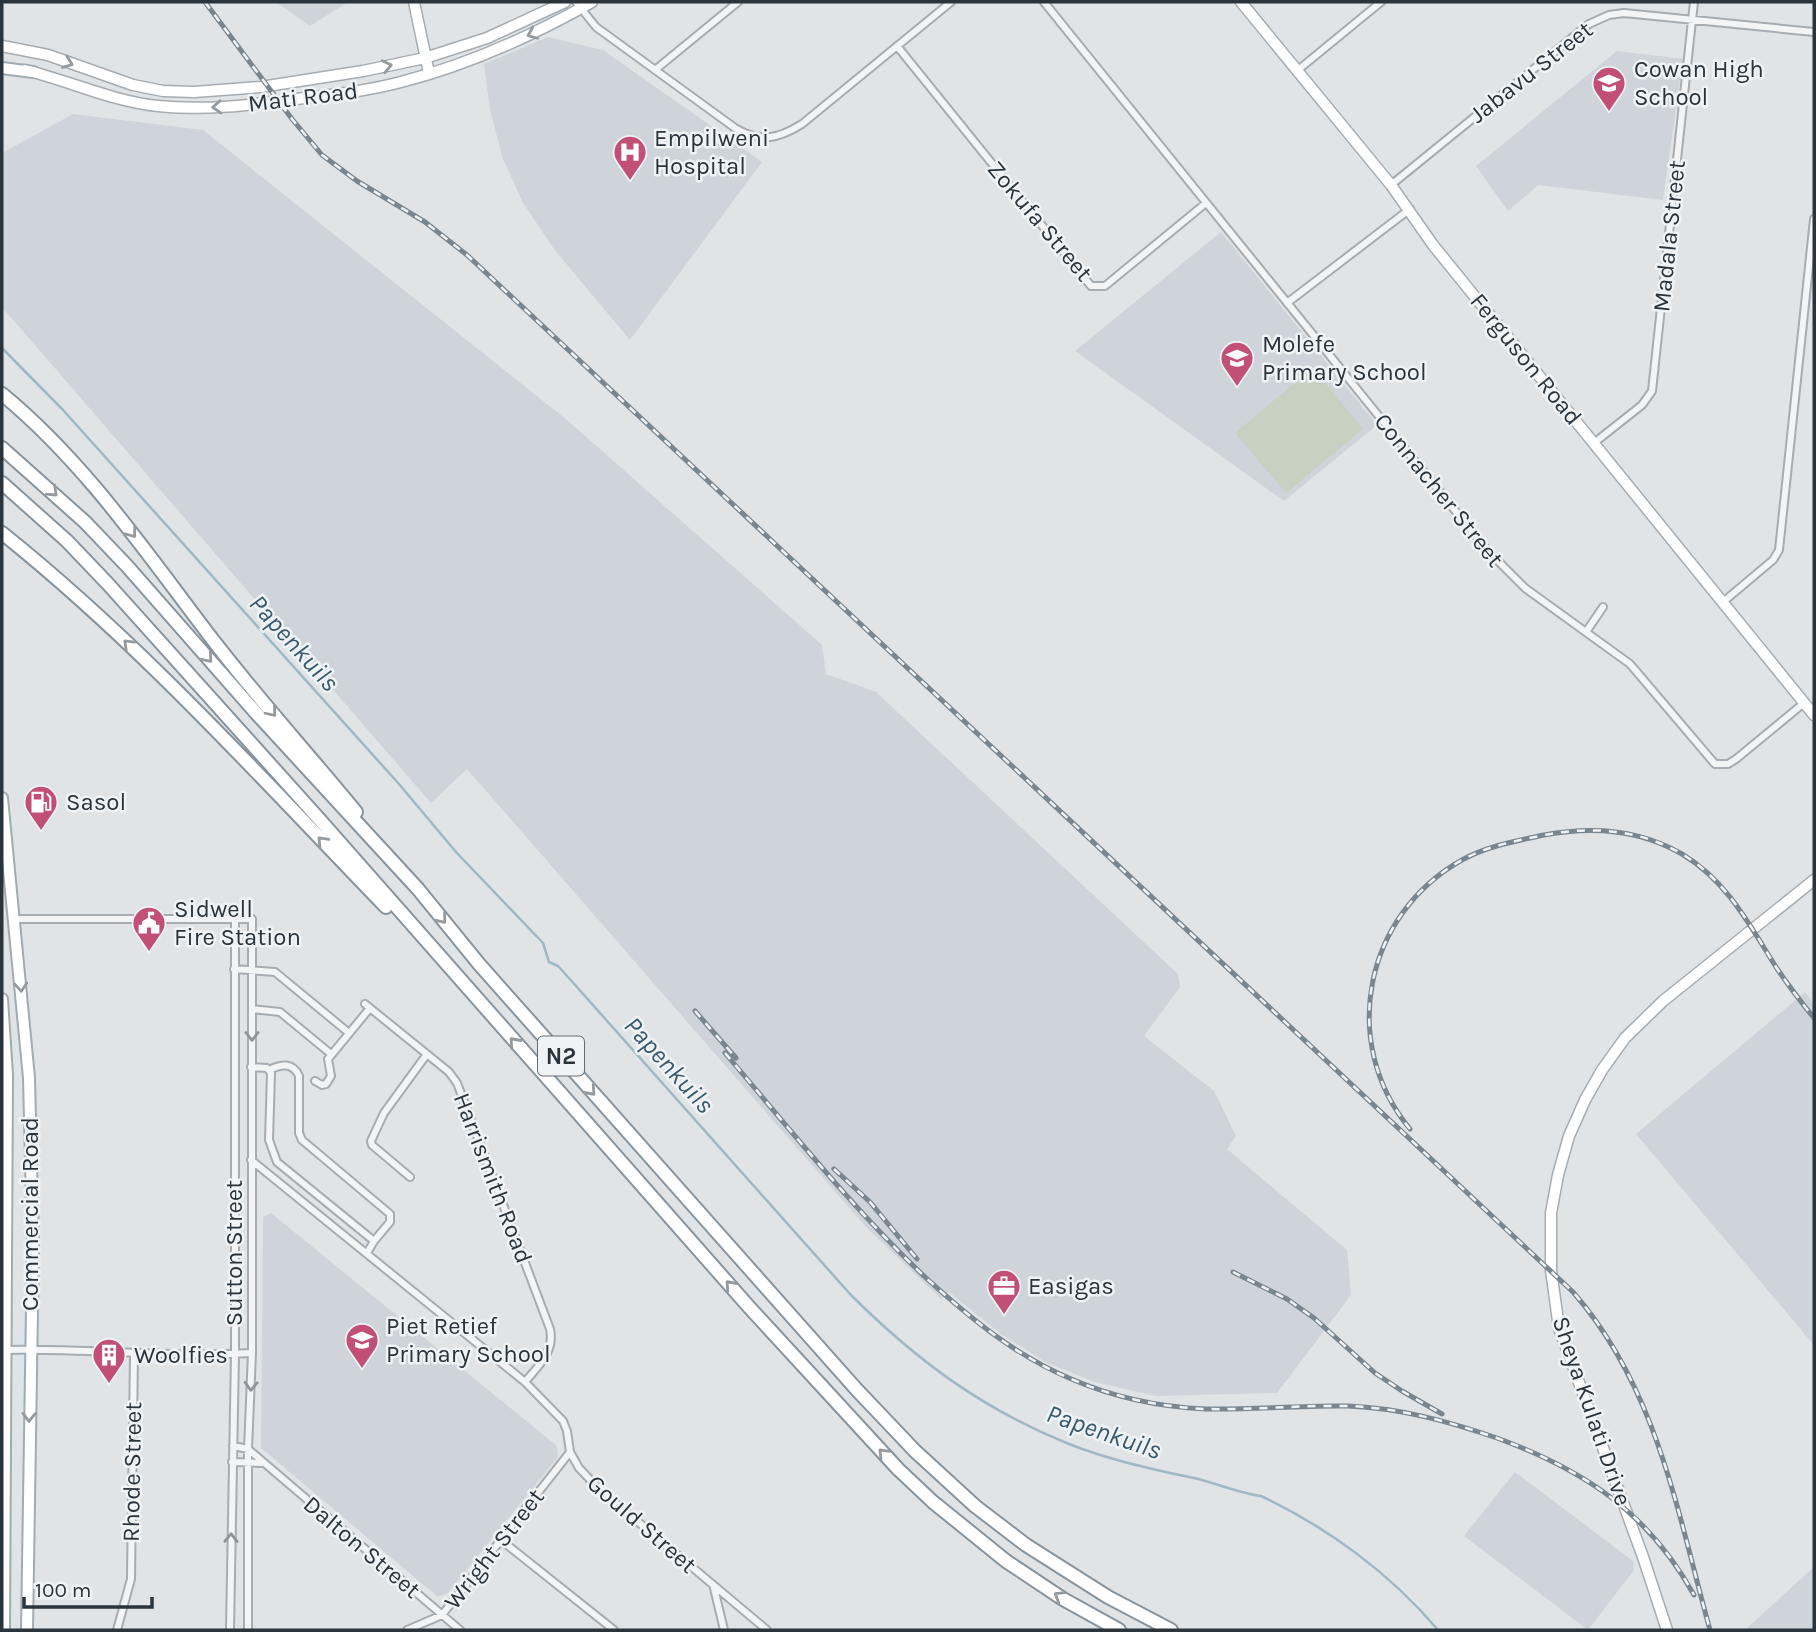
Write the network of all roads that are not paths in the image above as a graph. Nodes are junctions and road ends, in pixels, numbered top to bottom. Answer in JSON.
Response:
{"nodes":[{"id":1,"x":414,"y":2,"type":"edge"},
{"id":2,"x":565,"y":2,"type":"edge"},
{"id":3,"x":592,"y":2,"type":"edge"},
{"id":4,"x":738,"y":2,"type":"edge"},
{"id":5,"x":951,"y":2,"type":"edge"},
{"id":6,"x":1044,"y":2,"type":"edge"},
{"id":7,"x":1241,"y":2,"type":"edge"},
{"id":8,"x":1381,"y":2,"type":"edge"},
{"id":9,"x":1694,"y":2,"type":"edge"},
{"id":10,"x":578,"y":5,"type":"edge"},
{"id":11,"x":1692,"y":20,"type":"junction"},
{"id":12,"x":1814,"y":33,"type":"edge"},
{"id":13,"x":2,"y":46,"type":"edge"},
{"id":14,"x":897,"y":46,"type":"junction"},
{"id":15,"x":425,"y":58,"type":"junction"},
{"id":16,"x":2,"y":66,"type":"edge"},
{"id":17,"x":655,"y":70,"type":"junction"},
{"id":18,"x":1298,"y":70,"type":"junction"},
{"id":19,"x":33,"y":72,"type":"joint"},
{"id":20,"x":429,"y":74,"type":"junction"},
{"id":21,"x":1391,"y":185,"type":"junction"},
{"id":22,"x":1206,"y":203,"type":"junction"},
{"id":23,"x":1409,"y":209,"type":"junction"},
{"id":24,"x":1814,"y":219,"type":"edge"},
{"id":25,"x":1287,"y":303,"type":"junction"},
{"id":26,"x":2,"y":394,"type":"edge"},
{"id":27,"x":1594,"y":443,"type":"junction"},
{"id":28,"x":2,"y":448,"type":"edge"},
{"id":29,"x":2,"y":484,"type":"edge"},
{"id":30,"x":2,"y":533,"type":"edge"},
{"id":31,"x":2,"y":539,"type":"edge"},
{"id":32,"x":15,"y":544,"type":"junction"},
{"id":33,"x":1723,"y":602,"type":"junction"},
{"id":34,"x":1604,"y":607,"type":"dead end"},
{"id":35,"x":1586,"y":632,"type":"junction"},
{"id":36,"x":1804,"y":703,"type":"junction"},
{"id":37,"x":1814,"y":715,"type":"edge"},
{"id":38,"x":2,"y":799,"type":"edge"},
{"id":39,"x":1814,"y":880,"type":"edge"},
{"id":40,"x":418,"y":889,"type":"junction"},
{"id":41,"x":235,"y":918,"type":"junction"},
{"id":42,"x":2,"y":919,"type":"edge"},
{"id":43,"x":15,"y":919,"type":"junction"},
{"id":44,"x":234,"y":969,"type":"junction"},
{"id":45,"x":252,"y":969,"type":"junction"},
{"id":46,"x":456,"y":977,"type":"junction"},
{"id":47,"x":2,"y":999,"type":"edge"},
{"id":48,"x":252,"y":1009,"type":"junction"},
{"id":49,"x":349,"y":1033,"type":"junction"},
{"id":50,"x":4,"y":1052,"type":"edge"},
{"id":51,"x":331,"y":1054,"type":"junction"},
{"id":52,"x":427,"y":1054,"type":"junction"},
{"id":53,"x":251,"y":1067,"type":"junction"},
{"id":54,"x":269,"y":1070,"type":"junction"},
{"id":55,"x":315,"y":1081,"type":"dead end"},
{"id":56,"x":233,"y":1126,"type":"junction"},
{"id":57,"x":251,"y":1127,"type":"junction"},
{"id":58,"x":251,"y":1160,"type":"junction"},
{"id":59,"x":410,"y":1177,"type":"dead end"},
{"id":60,"x":233,"y":1205,"type":"junction"},
{"id":61,"x":251,"y":1206,"type":"junction"},
{"id":62,"x":374,"y":1241,"type":"junction"},
{"id":63,"x":366,"y":1253,"type":"junction"},
{"id":64,"x":30,"y":1349,"type":"junction"},
{"id":65,"x":4,"y":1350,"type":"edge"},
{"id":66,"x":252,"y":1353,"type":"junction"},
{"id":67,"x":134,"y":1354,"type":"junction"},
{"id":68,"x":234,"y":1354,"type":"junction"},
{"id":69,"x":525,"y":1382,"type":"junction"},
{"id":70,"x":233,"y":1446,"type":"junction"},
{"id":71,"x":248,"y":1449,"type":"junction"},
{"id":72,"x":570,"y":1452,"type":"junction"},
{"id":73,"x":248,"y":1461,"type":"junction"},
{"id":74,"x":233,"y":1462,"type":"junction"},
{"id":75,"x":263,"y":1463,"type":"junction"},
{"id":76,"x":501,"y":1540,"type":"junction"},
{"id":77,"x":714,"y":1587,"type":"junction"},
{"id":78,"x":442,"y":1615,"type":"junction"},
{"id":79,"x":1668,"y":1628,"type":"edge"},
{"id":80,"x":4,"y":1630,"type":"edge"},
{"id":81,"x":27,"y":1630,"type":"edge"},
{"id":82,"x":117,"y":1630,"type":"edge"},
{"id":83,"x":229,"y":1630,"type":"edge"},
{"id":84,"x":248,"y":1630,"type":"edge"},
{"id":85,"x":407,"y":1630,"type":"edge"},
{"id":86,"x":460,"y":1630,"type":"edge"},
{"id":87,"x":614,"y":1630,"type":"edge"},
{"id":88,"x":723,"y":1630,"type":"edge"},
{"id":89,"x":767,"y":1630,"type":"edge"},
{"id":90,"x":1119,"y":1630,"type":"edge"},
{"id":91,"x":1171,"y":1630,"type":"edge"}],
"edges":[{"from":1,"to":15,"type":"street"},
{"from":2,"to":15,"type":"street","name":"Mati Road"},
{"from":3,"to":10,"type":"street","name":"Mati Road"},
{"from":4,"to":17,"type":"street"},
{"from":5,"to":14,"type":"street"},
{"from":6,"to":22,"type":"street","name":"Connacher Street"},
{"from":7,"to":18,"type":"street","name":"Ferguson Road"},
{"from":8,"to":18,"type":"street"},
{"from":9,"to":11,"type":"street","name":"Madala Street"},
{"from":10,"to":17,"type":"street"},
{"from":10,"to":20,"type":"street","name":"Mati Road","one_way":true},
{"from":11,"to":12,"type":"street","name":"Jabavu Street"},
{"from":11,"to":21,"type":"street","name":"Jabavu Street"},
{"from":11,"to":27,"type":"street","name":"Madala Street"},
{"from":13,"to":15,"type":"street","name":"Mati Road","one_way":true},
{"from":14,"to":17,"type":"street"},
{"from":14,"to":22,"type":"street","name":"Zokufa Street"},
{"from":15,"to":20,"type":"street"},
{"from":16,"to":19,"type":"main road"},
{"from":18,"to":21,"type":"street","name":"Ferguson Road"},
{"from":20,"to":19,"type":"street","name":"Mati Road","one_way":true},
{"from":21,"to":23,"type":"street","name":"Ferguson Road"},
{"from":22,"to":25,"type":"street","name":"Connacher Street"},
{"from":23,"to":25,"type":"street"},
{"from":23,"to":27,"type":"street","name":"Ferguson Road"},
{"from":24,"to":33,"type":"street"},
{"from":25,"to":35,"type":"street","name":"Connacher Street"},
{"from":26,"to":40,"type":"highway","one_way":true},
{"from":27,"to":33,"type":"street","name":"Ferguson Road"},
{"from":28,"to":40,"type":"highway","number":"N2","one_way":true},
{"from":29,"to":46,"type":"highway","number":"N2"},
{"from":30,"to":32,"type":"highway"},
{"from":31,"to":32,"type":"highway"},
{"from":46,"to":32,"type":"highway","one_way":true},
{"from":33,"to":36,"type":"street","name":"Ferguson Road"},
{"from":34,"to":35,"type":"street"},
{"from":35,"to":36,"type":"street","name":"Connacher Street"},
{"from":36,"to":37,"type":"street","name":"Ferguson Road"},
{"from":38,"to":43,"type":"main road","name":"Commercial Road"},
{"from":39,"to":79,"type":"street","name":"Sheya Kulati Drive"},
{"from":40,"to":91,"type":"highway","number":"N2","one_way":true},
{"from":41,"to":43,"type":"street"},
{"from":41,"to":44,"type":"street","name":"Sutton Street"},
{"from":41,"to":45,"type":"street","name":"Sutton Street"},
{"from":42,"to":43,"type":"street"},
{"from":43,"to":64,"type":"main road","name":"Commercial Road","one_way":true},
{"from":44,"to":45,"type":"street"},
{"from":44,"to":56,"type":"street","name":"Sutton Street"},
{"from":45,"to":48,"type":"street","name":"Sutton Street"},
{"from":45,"to":49,"type":"street"},
{"from":90,"to":46,"type":"highway","number":"N2","one_way":true},
{"from":47,"to":50,"type":"main road","name":"Commercial Road"},
{"from":48,"to":51,"type":"street"},
{"from":48,"to":53,"type":"street","name":"Sutton Street","one_way":true},
{"from":49,"to":51,"type":"street"},
{"from":49,"to":52,"type":"street","name":"Harrismith Road"},
{"from":50,"to":65,"type":"main road","name":"Commercial Road"},
{"from":51,"to":55,"type":"street"},
{"from":52,"to":59,"type":"street"},
{"from":52,"to":69,"type":"street","name":"Harrismith Road"},
{"from":53,"to":54,"type":"street"},
{"from":53,"to":57,"type":"street","name":"Sutton Street"},
{"from":54,"to":62,"type":"street"},
{"from":54,"to":62,"type":"street"},
{"from":56,"to":57,"type":"street"},
{"from":56,"to":60,"type":"street","name":"Sutton Street"},
{"from":57,"to":58,"type":"street","name":"Sutton Street"},
{"from":58,"to":61,"type":"street","name":"Sutton Street"},
{"from":58,"to":63,"type":"street","name":"Gould Street"},
{"from":60,"to":61,"type":"street"},
{"from":60,"to":68,"type":"street","name":"Sutton Street"},
{"from":61,"to":66,"type":"street","name":"Sutton Street"},
{"from":62,"to":63,"type":"street"},
{"from":63,"to":69,"type":"street","name":"Gould Street"},
{"from":64,"to":65,"type":"street"},
{"from":64,"to":67,"type":"street"},
{"from":64,"to":81,"type":"main road","name":"Commercial Road","one_way":true},
{"from":65,"to":80,"type":"main road","name":"Commercial Road"},
{"from":66,"to":68,"type":"street"},
{"from":66,"to":71,"type":"street","name":"Sutton Street","one_way":true},
{"from":67,"to":68,"type":"street"},
{"from":67,"to":82,"type":"street","name":"Rhode Street"},
{"from":68,"to":70,"type":"street","name":"Sutton Street"},
{"from":69,"to":72,"type":"street","name":"Gould Street"},
{"from":70,"to":71,"type":"street"},
{"from":70,"to":74,"type":"street","name":"Sutton Street"},
{"from":71,"to":73,"type":"street","name":"Sutton Street"},
{"from":71,"to":75,"type":"street","name":"Dalton Street"},
{"from":72,"to":76,"type":"street","name":"Wright Street"},
{"from":72,"to":77,"type":"street","name":"Gould Street"},
{"from":73,"to":74,"type":"street"},
{"from":73,"to":75,"type":"street"},
{"from":73,"to":84,"type":"street","name":"Sutton Street"},
{"from":83,"to":74,"type":"street","name":"Sutton Street","one_way":true},
{"from":75,"to":78,"type":"street","name":"Dalton Street"},
{"from":76,"to":78,"type":"street","name":"Wright Street"},
{"from":76,"to":87,"type":"street"},
{"from":77,"to":88,"type":"street"},
{"from":77,"to":89,"type":"street","name":"Gould Street"},
{"from":78,"to":85,"type":"street","name":"Wright Street"},
{"from":78,"to":86,"type":"street","name":"Dalton Street"}]}
